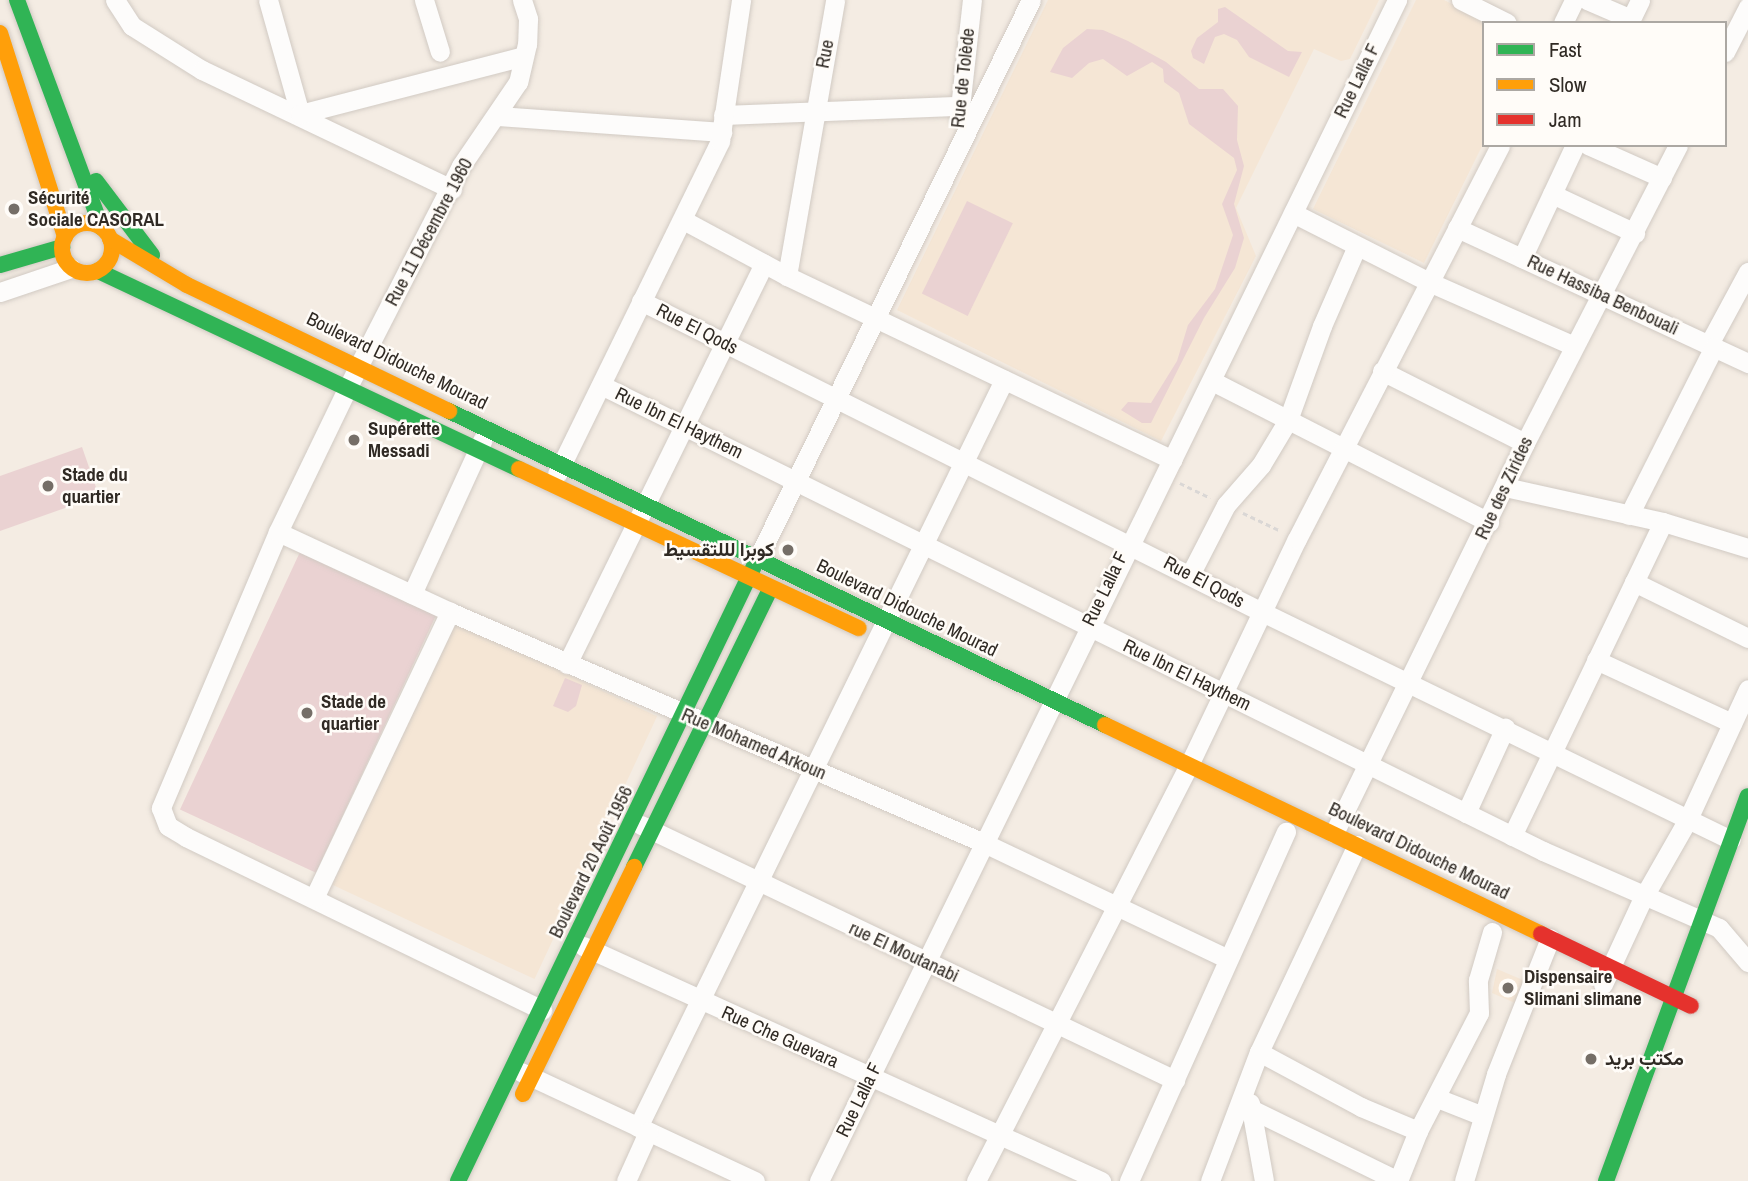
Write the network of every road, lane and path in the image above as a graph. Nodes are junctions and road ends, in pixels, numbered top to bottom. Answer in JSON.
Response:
{"nodes":[{"id":1,"x":17,"y":0,"type":"edge"},
{"id":2,"x":116,"y":0,"type":"edge"},
{"id":3,"x":268,"y":0,"type":"edge"},
{"id":4,"x":424,"y":0,"type":"edge"},
{"id":5,"x":522,"y":0,"type":"edge"},
{"id":6,"x":727,"y":0,"type":"edge"},
{"id":7,"x":741,"y":0,"type":"edge"},
{"id":8,"x":835,"y":0,"type":"edge"},
{"id":9,"x":972,"y":0,"type":"edge"},
{"id":10,"x":1031,"y":0,"type":"edge"},
{"id":11,"x":1397,"y":0,"type":"edge"},
{"id":12,"x":1461,"y":0,"type":"edge"},
{"id":13,"x":1574,"y":0,"type":"edge"},
{"id":14,"x":1587,"y":0,"type":"edge"},
{"id":15,"x":1640,"y":0,"type":"edge"},
{"id":16,"x":1748,"y":8,"type":"edge"},
{"id":17,"x":1503,"y":21,"type":"edge"},
{"id":18,"x":1564,"y":21,"type":"edge"},
{"id":19,"x":1630,"y":21,"type":"edge"},
{"id":20,"x":0,"y":33,"type":"edge"},
{"id":21,"x":1727,"y":48,"type":"edge"},
{"id":22,"x":440,"y":52,"type":"dead end"},
{"id":23,"x":524,"y":56,"type":"junction"},
{"id":24,"x":961,"y":106,"type":"junction"},
{"id":25,"x":815,"y":109,"type":"junction"},
{"id":26,"x":300,"y":114,"type":"junction"},
{"id":27,"x":498,"y":116,"type":"junction"},
{"id":28,"x":718,"y":126,"type":"junction"},
{"id":29,"x":68,"y":143,"type":"junction"},
{"id":30,"x":1499,"y":147,"type":"edge"},
{"id":31,"x":1574,"y":147,"type":"edge"},
{"id":32,"x":1592,"y":147,"type":"edge"},
{"id":33,"x":1677,"y":147,"type":"edge"},
{"id":34,"x":956,"y":155,"type":"junction"},
{"id":35,"x":1662,"y":178,"type":"junction"},
{"id":36,"x":452,"y":189,"type":"junction"},
{"id":37,"x":1552,"y":194,"type":"junction"},
{"id":38,"x":1293,"y":214,"type":"junction"},
{"id":39,"x":685,"y":221,"type":"junction"},
{"id":40,"x":1457,"y":228,"type":"junction"},
{"id":41,"x":1635,"y":233,"type":"junction"},
{"id":42,"x":106,"y":234,"type":"junction"},
{"id":43,"x":63,"y":242,"type":"junction"},
{"id":44,"x":1357,"y":246,"type":"junction"},
{"id":45,"x":1522,"y":258,"type":"junction"},
{"id":46,"x":764,"y":264,"type":"junction"},
{"id":47,"x":0,"y":265,"type":"edge"},
{"id":48,"x":71,"y":268,"type":"junction"},
{"id":49,"x":98,"y":271,"type":"junction"},
{"id":50,"x":1748,"y":272,"type":"edge"},
{"id":51,"x":787,"y":276,"type":"junction"},
{"id":52,"x":173,"y":277,"type":"junction"},
{"id":53,"x":1429,"y":282,"type":"junction"},
{"id":54,"x":0,"y":292,"type":"edge"},
{"id":55,"x":1603,"y":293,"type":"junction"},
{"id":56,"x":641,"y":301,"type":"junction"},
{"id":57,"x":875,"y":319,"type":"junction"},
{"id":58,"x":725,"y":343,"type":"junction"},
{"id":59,"x":1574,"y":346,"type":"junction"},
{"id":60,"x":1712,"y":346,"type":"junction"},
{"id":61,"x":1748,"y":363,"type":"edge"},
{"id":62,"x":359,"y":365,"type":"junction"},
{"id":63,"x":1382,"y":371,"type":"junction"},
{"id":64,"x":1004,"y":380,"type":"junction"},
{"id":65,"x":1212,"y":381,"type":"junction"},
{"id":66,"x":601,"y":385,"type":"junction"},
{"id":67,"x":348,"y":387,"type":"junction"},
{"id":68,"x":834,"y":396,"type":"junction"},
{"id":69,"x":1288,"y":421,"type":"junction"},
{"id":70,"x":686,"y":425,"type":"junction"},
{"id":71,"x":488,"y":429,"type":"junction"},
{"id":72,"x":1525,"y":443,"type":"junction"},
{"id":73,"x":479,"y":448,"type":"junction"},
{"id":74,"x":1344,"y":449,"type":"junction"},
{"id":75,"x":965,"y":460,"type":"junction"},
{"id":76,"x":1172,"y":460,"type":"junction"},
{"id":77,"x":562,"y":463,"type":"junction"},
{"id":78,"x":796,"y":481,"type":"junction"},
{"id":79,"x":552,"y":483,"type":"junction"},
{"id":80,"x":1505,"y":487,"type":"junction"},
{"id":81,"x":646,"y":504,"type":"junction"},
{"id":82,"x":1629,"y":515,"type":"junction"},
{"id":83,"x":1663,"y":522,"type":"junction"},
{"id":84,"x":636,"y":523,"type":"junction"},
{"id":85,"x":1489,"y":523,"type":"junction"},
{"id":86,"x":278,"y":532,"type":"junction"},
{"id":87,"x":1129,"y":541,"type":"junction"},
{"id":88,"x":923,"y":545,"type":"junction"},
{"id":89,"x":1748,"y":548,"type":"edge"},
{"id":90,"x":757,"y":560,"type":"junction"},
{"id":91,"x":1190,"y":575,"type":"junction"},
{"id":92,"x":749,"y":580,"type":"junction"},
{"id":93,"x":1634,"y":582,"type":"junction"},
{"id":94,"x":770,"y":589,"type":"junction"},
{"id":95,"x":412,"y":594,"type":"junction"},
{"id":96,"x":450,"y":612,"type":"junction"},
{"id":97,"x":1262,"y":612,"type":"junction"},
{"id":98,"x":1088,"y":625,"type":"junction"},
{"id":99,"x":885,"y":634,"type":"junction"},
{"id":100,"x":1748,"y":638,"type":"edge"},
{"id":101,"x":1596,"y":660,"type":"junction"},
{"id":102,"x":567,"y":664,"type":"junction"},
{"id":103,"x":1411,"y":681,"type":"junction"},
{"id":104,"x":1748,"y":689,"type":"edge"},
{"id":105,"x":996,"y":692,"type":"dead end"},
{"id":106,"x":1222,"y":693,"type":"junction"},
{"id":107,"x":1047,"y":708,"type":"junction"},
{"id":108,"x":686,"y":715,"type":"junction"},
{"id":109,"x":704,"y":723,"type":"junction"},
{"id":110,"x":1732,"y":723,"type":"junction"},
{"id":111,"x":1505,"y":728,"type":"junction"},
{"id":112,"x":1551,"y":752,"type":"junction"},
{"id":113,"x":1368,"y":762,"type":"junction"},
{"id":114,"x":816,"y":771,"type":"junction"},
{"id":115,"x":1177,"y":775,"type":"junction"},
{"id":116,"x":1748,"y":796,"type":"edge"},
{"id":117,"x":1466,"y":813,"type":"junction"},
{"id":118,"x":1688,"y":819,"type":"junction"},
{"id":119,"x":634,"y":821,"type":"junction"},
{"id":120,"x":652,"y":831,"type":"junction"},
{"id":121,"x":1334,"y":834,"type":"junction"},
{"id":122,"x":1292,"y":835,"type":"joint"},
{"id":123,"x":1512,"y":836,"type":"junction"},
{"id":124,"x":1731,"y":839,"type":"junction"},
{"id":125,"x":984,"y":843,"type":"junction"},
{"id":126,"x":1353,"y":853,"type":"junction"},
{"id":127,"x":758,"y":884,"type":"junction"},
{"id":128,"x":1408,"y":890,"type":"dead end"},
{"id":129,"x":314,"y":898,"type":"junction"},
{"id":130,"x":1643,"y":898,"type":"junction"},
{"id":131,"x":1116,"y":904,"type":"junction"},
{"id":132,"x":1715,"y":921,"type":"junction"},
{"id":133,"x":1493,"y":932,"type":"dead end"},
{"id":134,"x":575,"y":942,"type":"junction"},
{"id":135,"x":594,"y":952,"type":"junction"},
{"id":136,"x":1544,"y":952,"type":"junction"},
{"id":137,"x":1710,"y":954,"type":"dead end"},
{"id":138,"x":1228,"y":959,"type":"junction"},
{"id":139,"x":927,"y":961,"type":"junction"},
{"id":140,"x":1748,"y":962,"type":"edge"},
{"id":141,"x":1601,"y":977,"type":"junction"},
{"id":142,"x":1673,"y":998,"type":"junction"},
{"id":143,"x":696,"y":1000,"type":"junction"},
{"id":144,"x":542,"y":1010,"type":"junction"},
{"id":145,"x":1668,"y":1014,"type":"junction"},
{"id":146,"x":1055,"y":1024,"type":"junction"},
{"id":147,"x":1259,"y":1052,"type":"junction"},
{"id":148,"x":523,"y":1073,"type":"junction"},
{"id":149,"x":870,"y":1077,"type":"junction"},
{"id":150,"x":1175,"y":1080,"type":"junction"},
{"id":151,"x":1246,"y":1087,"type":"junction"},
{"id":152,"x":1437,"y":1098,"type":"junction"},
{"id":153,"x":1251,"y":1109,"type":"junction"},
{"id":154,"x":514,"y":1112,"type":"dead end"},
{"id":155,"x":1483,"y":1116,"type":"junction"},
{"id":156,"x":643,"y":1129,"type":"junction"},
{"id":157,"x":1418,"y":1131,"type":"junction"},
{"id":158,"x":999,"y":1133,"type":"junction"},
{"id":159,"x":458,"y":1181,"type":"edge"},
{"id":160,"x":626,"y":1181,"type":"edge"},
{"id":161,"x":755,"y":1181,"type":"edge"},
{"id":162,"x":819,"y":1181,"type":"edge"},
{"id":163,"x":976,"y":1181,"type":"edge"},
{"id":164,"x":1101,"y":1181,"type":"edge"},
{"id":165,"x":1129,"y":1181,"type":"edge"},
{"id":166,"x":1210,"y":1181,"type":"edge"},
{"id":167,"x":1264,"y":1181,"type":"edge"},
{"id":168,"x":1398,"y":1181,"type":"edge"},
{"id":169,"x":1464,"y":1181,"type":"edge"},
{"id":170,"x":1606,"y":1181,"type":"edge"}],
"edges":[{"from":1,"to":29,"type":"main road"},
{"from":2,"to":26,"type":"street"},
{"from":3,"to":26,"type":"street"},
{"from":4,"to":22,"type":"street"},
{"from":5,"to":23,"type":"street","name":"Rue 11 Décembre 1960"},
{"from":6,"to":28,"type":"street"},
{"from":7,"to":28,"type":"street"},
{"from":8,"to":25,"type":"street","name":"Rue"},
{"from":9,"to":24,"type":"street","name":"Rue de Tolède"},
{"from":10,"to":34,"type":"street"},
{"from":11,"to":38,"type":"street","name":"Rue Lalla F"},
{"from":12,"to":17,"type":"street"},
{"from":13,"to":18,"type":"street"},
{"from":14,"to":19,"type":"street"},
{"from":15,"to":19,"type":"street"},
{"from":16,"to":21,"type":"street"},
{"from":20,"to":43,"type":"main road"},
{"from":23,"to":26,"type":"street"},
{"from":23,"to":27,"type":"street","name":"Rue 11 Décembre 1960"},
{"from":24,"to":25,"type":"street"},
{"from":24,"to":34,"type":"street","name":"Rue de Tolède"},
{"from":25,"to":28,"type":"street"},
{"from":25,"to":51,"type":"street","name":"Rue"},
{"from":26,"to":36,"type":"street"},
{"from":27,"to":28,"type":"street"},
{"from":27,"to":36,"type":"street","name":"Rue 11 Décembre 1960"},
{"from":28,"to":39,"type":"street"},
{"from":29,"to":42,"type":"main road"},
{"from":29,"to":52,"type":"main road"},
{"from":30,"to":40,"type":"street"},
{"from":31,"to":37,"type":"street"},
{"from":32,"to":35,"type":"street"},
{"from":33,"to":35,"type":"street","name":"Rue des Zirides"},
{"from":34,"to":57,"type":"street"},
{"from":35,"to":41,"type":"street","name":"Rue des Zirides"},
{"from":36,"to":62,"type":"street","name":"Rue 11 Décembre 1960"},
{"from":37,"to":41,"type":"street"},
{"from":37,"to":45,"type":"street"},
{"from":38,"to":44,"type":"street"},
{"from":38,"to":65,"type":"street","name":"Rue Lalla F"},
{"from":39,"to":46,"type":"street"},
{"from":39,"to":56,"type":"street"},
{"from":40,"to":45,"type":"street","name":"Rue Hassiba Benbouali"},
{"from":40,"to":53,"type":"street"},
{"from":41,"to":55,"type":"street","name":"Rue des Zirides"},
{"from":42,"to":43,"type":"main road"},
{"from":42,"to":49,"type":"main road"},
{"from":42,"to":52,"type":"main road","name":"Boulevard Didouche Mourad"},
{"from":43,"to":47,"type":"main road"},
{"from":43,"to":48,"type":"main road"},
{"from":44,"to":53,"type":"street"},
{"from":44,"to":69,"type":"street"},
{"from":45,"to":55,"type":"street","name":"Rue Hassiba Benbouali"},
{"from":46,"to":51,"type":"street"},
{"from":46,"to":58,"type":"street"},
{"from":48,"to":49,"type":"main road"},
{"from":48,"to":54,"type":"street"},
{"from":49,"to":67,"type":"main road","name":"Boulevard Didouche Mourad"},
{"from":50,"to":60,"type":"street"},
{"from":51,"to":57,"type":"street"},
{"from":52,"to":62,"type":"main road","name":"Boulevard Didouche Mourad"},
{"from":53,"to":59,"type":"street"},
{"from":53,"to":63,"type":"street"},
{"from":55,"to":59,"type":"street","name":"Rue des Zirides"},
{"from":55,"to":60,"type":"street","name":"Rue Hassiba Benbouali"},
{"from":56,"to":58,"type":"street","name":"Rue El Qods"},
{"from":56,"to":66,"type":"street"},
{"from":57,"to":64,"type":"street"},
{"from":57,"to":68,"type":"street"},
{"from":58,"to":68,"type":"street","name":"Rue El Qods"},
{"from":58,"to":70,"type":"street"},
{"from":59,"to":72,"type":"street","name":"Rue des Zirides"},
{"from":60,"to":61,"type":"street","name":"Rue Hassiba Benbouali"},
{"from":60,"to":82,"type":"street"},
{"from":62,"to":67,"type":"street","name":"Rue 11 Décembre 1960"},
{"from":62,"to":71,"type":"main road","name":"Boulevard Didouche Mourad"},
{"from":63,"to":72,"type":"street"},
{"from":63,"to":74,"type":"street"},
{"from":64,"to":75,"type":"street"},
{"from":64,"to":76,"type":"street"},
{"from":65,"to":69,"type":"street"},
{"from":65,"to":76,"type":"street","name":"Rue Lalla F"},
{"from":66,"to":70,"type":"street","name":"Rue Ibn El Haythem"},
{"from":66,"to":77,"type":"street"},
{"from":67,"to":73,"type":"main road","name":"Boulevard Didouche Mourad"},
{"from":67,"to":86,"type":"street","name":"Rue 11 Décembre 1960"},
{"from":68,"to":75,"type":"street","name":"Rue El Qods"},
{"from":68,"to":78,"type":"street"},
{"from":69,"to":74,"type":"street"},
{"from":69,"to":91,"type":"street"},
{"from":70,"to":78,"type":"street","name":"Rue Ibn El Haythem"},
{"from":70,"to":81,"type":"street"},
{"from":71,"to":73,"type":"street"},
{"from":71,"to":77,"type":"main road","name":"Boulevard Didouche Mourad"},
{"from":72,"to":80,"type":"street","name":"Rue des Zirides"},
{"from":73,"to":79,"type":"main road","name":"Boulevard Didouche Mourad"},
{"from":73,"to":95,"type":"street"},
{"from":74,"to":85,"type":"street"},
{"from":74,"to":97,"type":"street"},
{"from":75,"to":87,"type":"street","name":"Rue El Qods"},
{"from":75,"to":88,"type":"street"},
{"from":76,"to":87,"type":"street","name":"Rue Lalla F"},
{"from":77,"to":79,"type":"street"},
{"from":77,"to":81,"type":"main road","name":"Boulevard Didouche Mourad"},
{"from":78,"to":88,"type":"street","name":"Rue Ibn El Haythem"},
{"from":78,"to":90,"type":"street"},
{"from":79,"to":84,"type":"main road","name":"Boulevard Didouche Mourad"},
{"from":80,"to":82,"type":"street"},
{"from":80,"to":85,"type":"street","name":"Rue des Zirides"},
{"from":81,"to":84,"type":"street"},
{"from":81,"to":90,"type":"main road","name":"Boulevard Didouche Mourad"},
{"from":82,"to":83,"type":"street"},
{"from":83,"to":89,"type":"street"},
{"from":83,"to":93,"type":"street"},
{"from":84,"to":92,"type":"main road","name":"Boulevard Didouche Mourad"},
{"from":84,"to":102,"type":"street"},
{"from":85,"to":103,"type":"street","name":"Rue des Zirides"},
{"from":86,"to":95,"type":"street","name":"Rue Mohamed Arkoun"},
{"from":86,"to":129,"type":"street","name":"Rue 11 Décembre 1960"},
{"from":87,"to":91,"type":"street","name":"Rue El Qods"},
{"from":87,"to":98,"type":"street","name":"Rue Lalla F"},
{"from":88,"to":98,"type":"street","name":"Rue Ibn El Haythem"},
{"from":88,"to":99,"type":"street"},
{"from":90,"to":92,"type":"main road","name":"Boulevard 20 Août 1956"},
{"from":90,"to":99,"type":"main road","name":"Boulevard Didouche Mourad"},
{"from":91,"to":97,"type":"street","name":"Rue El Qods"},
{"from":92,"to":94,"type":"main road","name":"Boulevard Didouche Mourad"},
{"from":92,"to":108,"type":"main road","name":"Boulevard 20 Août 1956"},
{"from":93,"to":100,"type":"street"},
{"from":93,"to":101,"type":"street"},
{"from":94,"to":99,"type":"main road","name":"Boulevard Didouche Mourad"},
{"from":94,"to":109,"type":"main road","name":"Boulevard 20 Août 1956"},
{"from":95,"to":96,"type":"street","name":"Rue Mohamed Arkoun"},
{"from":96,"to":102,"type":"street","name":"Rue Mohamed Arkoun"},
{"from":96,"to":129,"type":"street"},
{"from":97,"to":103,"type":"street","name":"Rue El Qods"},
{"from":97,"to":106,"type":"street"},
{"from":98,"to":106,"type":"street","name":"Rue Ibn El Haythem"},
{"from":98,"to":107,"type":"street","name":"Rue Lalla F"},
{"from":99,"to":107,"type":"main road","name":"Boulevard Didouche Mourad"},
{"from":99,"to":114,"type":"street"},
{"from":101,"to":110,"type":"street"},
{"from":101,"to":112,"type":"street"},
{"from":102,"to":108,"type":"street","name":"Rue Mohamed Arkoun"},
{"from":103,"to":111,"type":"street","name":"Rue El Qods"},
{"from":103,"to":113,"type":"street","name":"Rue des Zirides"},
{"from":104,"to":110,"type":"street"},
{"from":105,"to":107,"type":"main road","name":"Boulevard Didouche Mourad"},
{"from":106,"to":113,"type":"street","name":"Rue Ibn El Haythem"},
{"from":106,"to":115,"type":"street"},
{"from":107,"to":115,"type":"main road","name":"Boulevard Didouche Mourad"},
{"from":107,"to":115,"type":"main road","name":"Boulevard Didouche Mourad"},
{"from":107,"to":125,"type":"street","name":"Rue Lalla F"},
{"from":108,"to":109,"type":"street","name":"Rue Mohamed Arkoun"},
{"from":108,"to":119,"type":"main road","name":"Boulevard 20 Août 1956"},
{"from":109,"to":114,"type":"street","name":"Rue Mohamed Arkoun"},
{"from":109,"to":120,"type":"main road","name":"Boulevard 20 Août 1956"},
{"from":110,"to":118,"type":"street"},
{"from":111,"to":112,"type":"street","name":"Rue El Qods"},
{"from":111,"to":117,"type":"street"},
{"from":112,"to":118,"type":"street","name":"Rue El Qods"},
{"from":112,"to":123,"type":"street"},
{"from":113,"to":117,"type":"street","name":"Rue Ibn El Haythem"},
{"from":113,"to":121,"type":"street","name":"Rue des Zirides"},
{"from":114,"to":125,"type":"street","name":"Rue Mohamed Arkoun"},
{"from":114,"to":127,"type":"street"},
{"from":115,"to":121,"type":"main road","name":"Boulevard Didouche Mourad"},
{"from":115,"to":131,"type":"street"},
{"from":116,"to":124,"type":"main road"},
{"from":117,"to":123,"type":"street","name":"Rue Ibn El Haythem"},
{"from":118,"to":124,"type":"street","name":"Rue El Qods"},
{"from":118,"to":130,"type":"street"},
{"from":119,"to":120,"type":"street","name":"rue El Moutanabi"},
{"from":119,"to":134,"type":"main road","name":"Boulevard 20 Août 1956"},
{"from":120,"to":127,"type":"street","name":"rue El Moutanabi"},
{"from":120,"to":135,"type":"main road","name":"Boulevard 20 Août 1956"},
{"from":121,"to":126,"type":"main road","name":"Boulevard Didouche Mourad"},
{"from":122,"to":126,"type":"main road","name":"Boulevard Didouche Mourad"},
{"from":122,"to":138,"type":"street"},
{"from":123,"to":130,"type":"street","name":"Rue Ibn El Haythem"},
{"from":124,"to":132,"type":"main road"},
{"from":125,"to":131,"type":"street","name":"Rue Mohamed Arkoun"},
{"from":125,"to":139,"type":"street","name":"Rue Lalla F"},
{"from":126,"to":128,"type":"main road","name":"Boulevard Didouche Mourad"},
{"from":126,"to":136,"type":"main road","name":"Boulevard Didouche Mourad"},
{"from":126,"to":147,"type":"street"},
{"from":127,"to":139,"type":"street","name":"rue El Moutanabi"},
{"from":127,"to":143,"type":"street"},
{"from":129,"to":144,"type":"street","name":"Rue 11 Décembre 1960"},
{"from":130,"to":132,"type":"street","name":"Rue Ibn El Haythem"},
{"from":130,"to":141,"type":"street"},
{"from":131,"to":138,"type":"street","name":"Rue Mohamed Arkoun"},
{"from":131,"to":146,"type":"street"},
{"from":132,"to":137,"type":"main road"},
{"from":132,"to":140,"type":"street"},
{"from":132,"to":142,"type":"main road"},
{"from":133,"to":152,"type":"street"},
{"from":134,"to":135,"type":"street","name":"Rue Che Guevara"},
{"from":134,"to":144,"type":"main road","name":"Boulevard 20 Août 1956"},
{"from":135,"to":143,"type":"street","name":"Rue Che Guevara"},
{"from":135,"to":148,"type":"main road","name":"Boulevard 20 Août 1956"},
{"from":136,"to":141,"type":"main road","name":"Boulevard Didouche Mourad"},
{"from":136,"to":155,"type":"street"},
{"from":138,"to":150,"type":"street"},
{"from":139,"to":146,"type":"street","name":"rue El Moutanabi"},
{"from":139,"to":149,"type":"street","name":"Rue Lalla F"},
{"from":141,"to":142,"type":"main road","name":"Boulevard Didouche Mourad"},
{"from":141,"to":145,"type":"main road","name":"Boulevard Didouche Mourad"},
{"from":142,"to":145,"type":"main road"},
{"from":142,"to":145,"type":"main road","name":"Boulevard Didouche Mourad"},
{"from":143,"to":149,"type":"street","name":"Rue Che Guevara"},
{"from":143,"to":156,"type":"street"},
{"from":144,"to":148,"type":"main road","name":"Boulevard 20 Août 1956"},
{"from":145,"to":170,"type":"main road"},
{"from":146,"to":150,"type":"street","name":"rue El Moutanabi"},
{"from":146,"to":158,"type":"street"},
{"from":147,"to":151,"type":"street"},
{"from":147,"to":157,"type":"street"},
{"from":148,"to":154,"type":"main road","name":"Boulevard 20 Août 1956"},
{"from":148,"to":156,"type":"street"},
{"from":148,"to":159,"type":"main road","name":"Boulevard 20 Août 1956"},
{"from":149,"to":158,"type":"street","name":"Rue Che Guevara"},
{"from":149,"to":162,"type":"street","name":"Rue Lalla F"},
{"from":150,"to":165,"type":"street"},
{"from":151,"to":153,"type":"street"},
{"from":151,"to":166,"type":"street"},
{"from":152,"to":155,"type":"street"},
{"from":152,"to":157,"type":"street"},
{"from":153,"to":167,"type":"street"},
{"from":153,"to":168,"type":"street"},
{"from":155,"to":169,"type":"street"},
{"from":156,"to":160,"type":"street"},
{"from":156,"to":161,"type":"street"},
{"from":157,"to":168,"type":"street"},
{"from":158,"to":163,"type":"street"},
{"from":158,"to":164,"type":"street","name":"Rue Che Guevara"}]}
